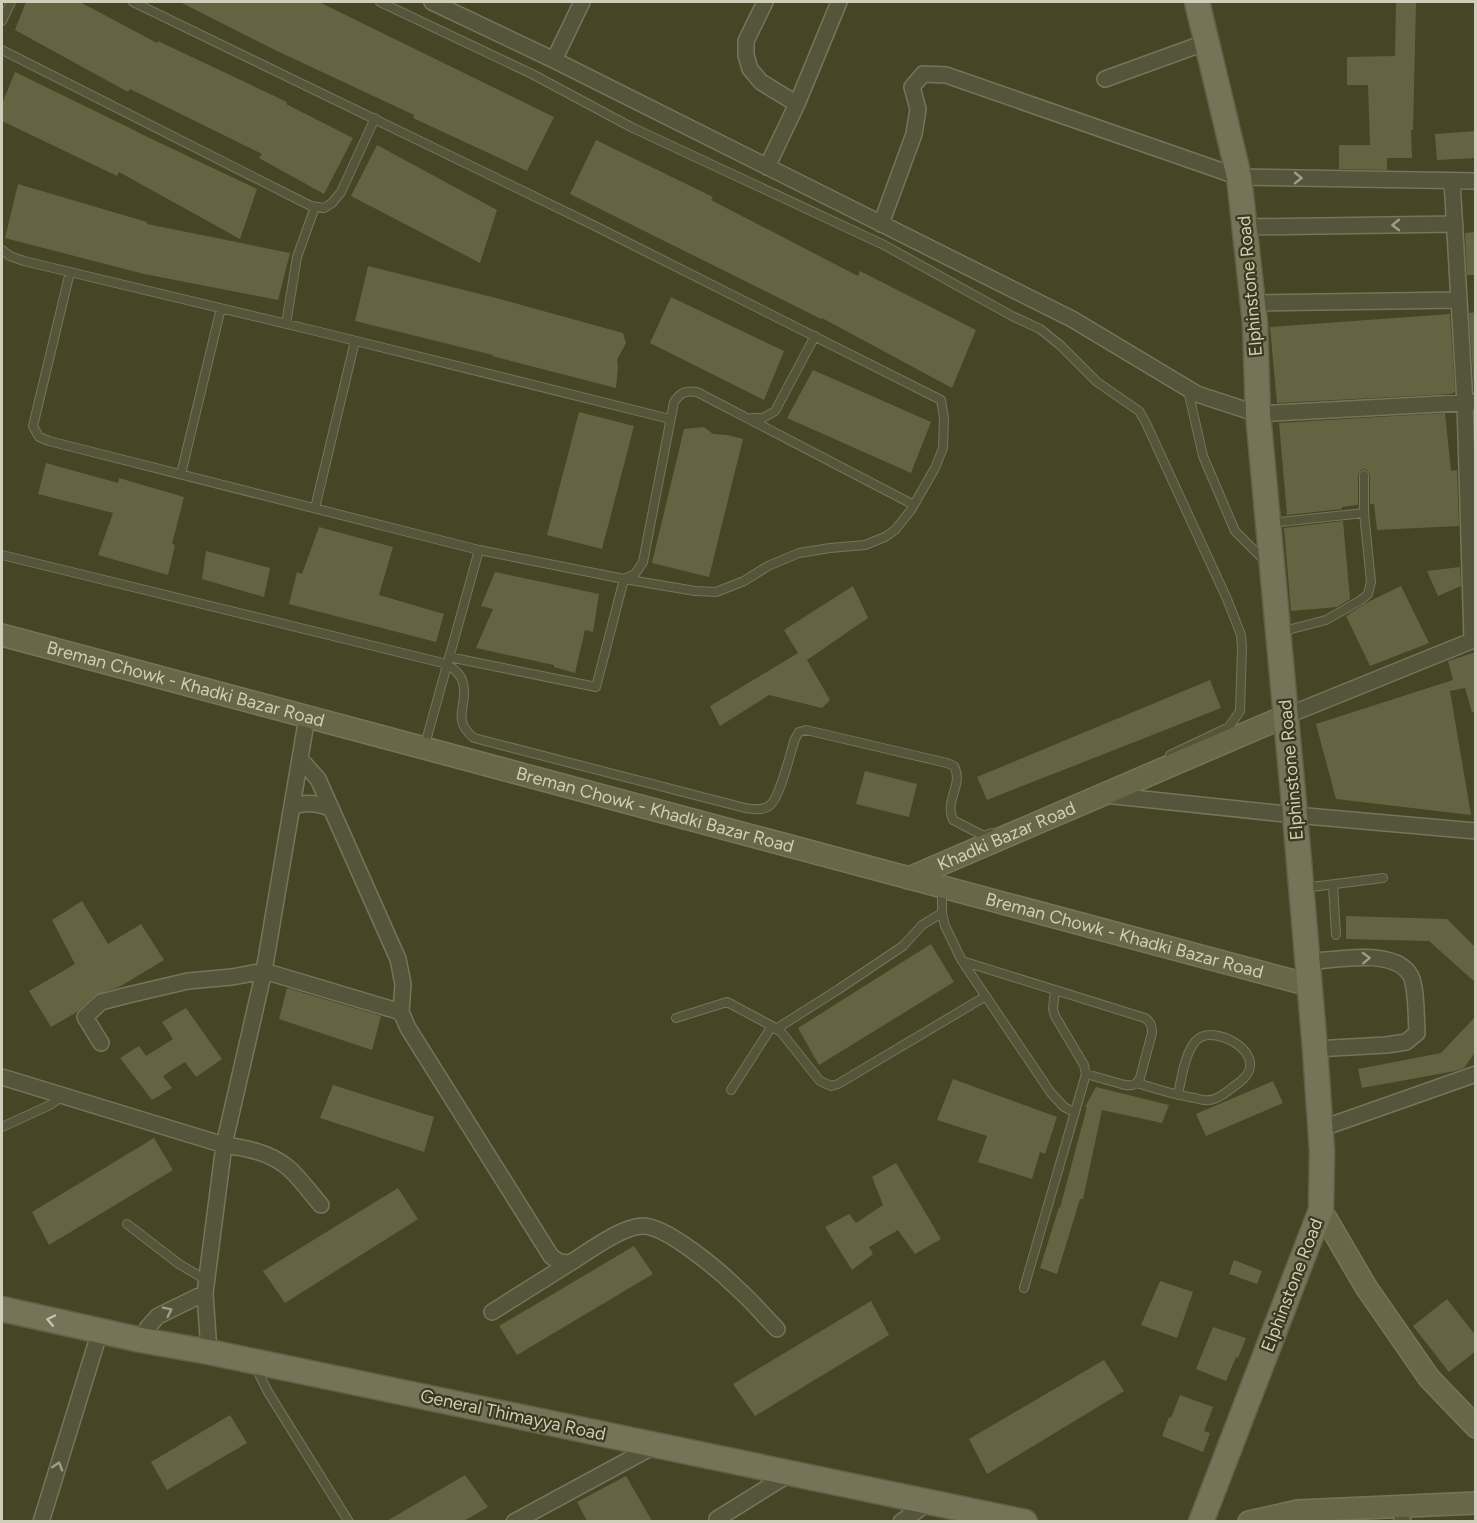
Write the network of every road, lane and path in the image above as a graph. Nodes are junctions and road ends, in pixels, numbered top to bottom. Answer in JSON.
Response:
{"nodes":[{"id":1,"x":11,"y":2,"type":"edge"},
{"id":2,"x":133,"y":2,"type":"edge"},
{"id":3,"x":380,"y":2,"type":"edge"},
{"id":4,"x":432,"y":2,"type":"edge"},
{"id":5,"x":582,"y":2,"type":"edge"},
{"id":6,"x":765,"y":2,"type":"edge"},
{"id":7,"x":839,"y":2,"type":"edge"},
{"id":8,"x":1197,"y":2,"type":"edge"},
{"id":9,"x":2,"y":21,"type":"edge"},
{"id":10,"x":1207,"y":42,"type":"junction"},
{"id":11,"x":2,"y":50,"type":"edge"},
{"id":12,"x":554,"y":60,"type":"junction"},
{"id":13,"x":1105,"y":79,"type":"dead end"},
{"id":14,"x":797,"y":104,"type":"junction"},
{"id":15,"x":375,"y":118,"type":"junction"},
{"id":16,"x":767,"y":167,"type":"junction"},
{"id":17,"x":1239,"y":177,"type":"junction"},
{"id":18,"x":1452,"y":181,"type":"junction"},
{"id":19,"x":1476,"y":181,"type":"edge"},
{"id":20,"x":315,"y":207,"type":"junction"},
{"id":21,"x":882,"y":224,"type":"junction"},
{"id":22,"x":1455,"y":224,"type":"junction"},
{"id":23,"x":1245,"y":227,"type":"junction"},
{"id":24,"x":2,"y":250,"type":"edge"},
{"id":25,"x":70,"y":272,"type":"junction"},
{"id":26,"x":1459,"y":300,"type":"junction"},
{"id":27,"x":1253,"y":303,"type":"junction"},
{"id":28,"x":221,"y":308,"type":"junction"},
{"id":29,"x":286,"y":324,"type":"junction"},
{"id":30,"x":815,"y":336,"type":"junction"},
{"id":31,"x":355,"y":341,"type":"junction"},
{"id":32,"x":1188,"y":388,"type":"junction"},
{"id":33,"x":1470,"y":402,"type":"edge"},
{"id":34,"x":1258,"y":414,"type":"junction"},
{"id":35,"x":748,"y":418,"type":"junction"},
{"id":36,"x":670,"y":419,"type":"junction"},
{"id":37,"x":1471,"y":441,"type":"edge"},
{"id":38,"x":181,"y":474,"type":"junction"},
{"id":39,"x":1364,"y":475,"type":"dead end"},
{"id":40,"x":915,"y":505,"type":"junction"},
{"id":41,"x":315,"y":508,"type":"junction"},
{"id":42,"x":1364,"y":513,"type":"junction"},
{"id":43,"x":1268,"y":523,"type":"junction"},
{"id":44,"x":479,"y":550,"type":"junction"},
{"id":45,"x":2,"y":555,"type":"edge"},
{"id":46,"x":1272,"y":568,"type":"junction"},
{"id":47,"x":624,"y":579,"type":"junction"},
{"id":48,"x":1278,"y":632,"type":"junction"},
{"id":49,"x":2,"y":635,"type":"edge"},
{"id":50,"x":1474,"y":640,"type":"edge"},
{"id":51,"x":448,"y":660,"type":"junction"},
{"id":52,"x":1286,"y":716,"type":"junction"},
{"id":53,"x":308,"y":717,"type":"junction"},
{"id":54,"x":424,"y":748,"type":"junction"},
{"id":55,"x":301,"y":760,"type":"junction"},
{"id":56,"x":1157,"y":760,"type":"dead end"},
{"id":57,"x":1104,"y":795,"type":"junction"},
{"id":58,"x":292,"y":807,"type":"junction"},
{"id":59,"x":330,"y":808,"type":"junction"},
{"id":60,"x":1295,"y":815,"type":"junction"},
{"id":61,"x":1014,"y":823,"type":"dead end"},
{"id":62,"x":1476,"y":831,"type":"edge"},
{"id":63,"x":909,"y":878,"type":"junction"},
{"id":64,"x":1383,"y":878,"type":"dead end"},
{"id":65,"x":1333,"y":885,"type":"junction"},
{"id":66,"x":942,"y":887,"type":"junction"},
{"id":67,"x":1301,"y":888,"type":"junction"},
{"id":68,"x":942,"y":913,"type":"junction"},
{"id":69,"x":1336,"y":935,"type":"dead end"},
{"id":70,"x":962,"y":961,"type":"junction"},
{"id":71,"x":264,"y":971,"type":"junction"},
{"id":72,"x":1308,"y":974,"type":"junction"},
{"id":73,"x":1055,"y":990,"type":"junction"},
{"id":74,"x":986,"y":996,"type":"junction"},
{"id":75,"x":401,"y":1012,"type":"junction"},
{"id":76,"x":676,"y":1018,"type":"dead end"},
{"id":77,"x":774,"y":1027,"type":"junction"},
{"id":78,"x":100,"y":1043,"type":"dead end"},
{"id":79,"x":1315,"y":1049,"type":"junction"},
{"id":80,"x":1086,"y":1074,"type":"junction"},
{"id":81,"x":1476,"y":1074,"type":"edge"},
{"id":82,"x":2,"y":1077,"type":"edge"},
{"id":83,"x":1137,"y":1083,"type":"junction"},
{"id":84,"x":730,"y":1090,"type":"dead end"},
{"id":85,"x":1178,"y":1095,"type":"junction"},
{"id":86,"x":63,"y":1096,"type":"junction"},
{"id":87,"x":1074,"y":1113,"type":"junction"},
{"id":88,"x":2,"y":1127,"type":"edge"},
{"id":89,"x":1320,"y":1129,"type":"junction"},
{"id":90,"x":224,"y":1145,"type":"junction"},
{"id":91,"x":321,"y":1205,"type":"dead end"},
{"id":92,"x":1322,"y":1210,"type":"junction"},
{"id":93,"x":127,"y":1224,"type":"dead end"},
{"id":94,"x":570,"y":1263,"type":"junction"},
{"id":95,"x":206,"y":1287,"type":"junction"},
{"id":96,"x":1024,"y":1288,"type":"dead end"},
{"id":97,"x":2,"y":1309,"type":"edge"},
{"id":98,"x":492,"y":1312,"type":"dead end"},
{"id":99,"x":777,"y":1329,"type":"dead end"},
{"id":100,"x":100,"y":1331,"type":"junction"},
{"id":101,"x":141,"y":1340,"type":"junction"},
{"id":102,"x":209,"y":1352,"type":"junction"},
{"id":103,"x":254,"y":1361,"type":"junction"},
{"id":104,"x":1476,"y":1427,"type":"edge"},
{"id":105,"x":657,"y":1445,"type":"junction"},
{"id":106,"x":791,"y":1473,"type":"junction"},
{"id":107,"x":929,"y":1502,"type":"junction"},
{"id":108,"x":1476,"y":1503,"type":"edge"},
{"id":109,"x":1401,"y":1514,"type":"edge"},
{"id":110,"x":717,"y":1519,"type":"dead end"},
{"id":111,"x":41,"y":1521,"type":"edge"},
{"id":112,"x":349,"y":1521,"type":"edge"},
{"id":113,"x":514,"y":1521,"type":"edge"},
{"id":114,"x":901,"y":1521,"type":"edge"},
{"id":115,"x":1025,"y":1521,"type":"edge"},
{"id":116,"x":1201,"y":1521,"type":"edge"},
{"id":117,"x":1249,"y":1521,"type":"edge"}],
"edges":[{"from":1,"to":9,"type":"lane"},
{"from":2,"to":15,"type":"lane"},
{"from":3,"to":56,"type":"lane"},
{"from":4,"to":12,"type":"street"},
{"from":5,"to":12,"type":"street"},
{"from":6,"to":14,"type":"street"},
{"from":7,"to":14,"type":"street"},
{"from":8,"to":10,"type":"main road","name":"Elphinstone Road"},
{"from":10,"to":13,"type":"street"},
{"from":10,"to":17,"type":"main road","name":"Elphinstone Road"},
{"from":11,"to":20,"type":"lane"},
{"from":12,"to":16,"type":"street"},
{"from":14,"to":16,"type":"street"},
{"from":15,"to":20,"type":"lane"},
{"from":15,"to":30,"type":"lane"},
{"from":16,"to":21,"type":"street"},
{"from":17,"to":18,"type":"street","one_way":true},
{"from":17,"to":21,"type":"street"},
{"from":17,"to":23,"type":"main road","name":"Elphinstone Road"},
{"from":18,"to":19,"type":"street"},
{"from":18,"to":22,"type":"street"},
{"from":20,"to":29,"type":"lane"},
{"from":21,"to":32,"type":"street"},
{"from":22,"to":23,"type":"street","one_way":true},
{"from":22,"to":26,"type":"street"},
{"from":23,"to":27,"type":"main road","name":"Elphinstone Road"},
{"from":24,"to":25,"type":"lane"},
{"from":25,"to":28,"type":"lane"},
{"from":25,"to":38,"type":"lane"},
{"from":26,"to":27,"type":"street"},
{"from":26,"to":33,"type":"street"},
{"from":27,"to":34,"type":"main road","name":"Elphinstone Road"},
{"from":28,"to":29,"type":"lane"},
{"from":28,"to":38,"type":"lane"},
{"from":29,"to":31,"type":"lane"},
{"from":30,"to":35,"type":"lane"},
{"from":30,"to":40,"type":"lane"},
{"from":31,"to":36,"type":"lane"},
{"from":31,"to":41,"type":"lane"},
{"from":32,"to":34,"type":"street"},
{"from":32,"to":46,"type":"lane"},
{"from":33,"to":34,"type":"street"},
{"from":33,"to":37,"type":"street"},
{"from":34,"to":43,"type":"main road","name":"Elphinstone Road"},
{"from":35,"to":36,"type":"lane"},
{"from":35,"to":40,"type":"lane"},
{"from":36,"to":47,"type":"lane"},
{"from":37,"to":50,"type":"street"},
{"from":38,"to":41,"type":"lane"},
{"from":39,"to":42,"type":"lane"},
{"from":40,"to":47,"type":"lane"},
{"from":41,"to":44,"type":"lane"},
{"from":42,"to":43,"type":"lane"},
{"from":42,"to":48,"type":"lane"},
{"from":43,"to":46,"type":"main road","name":"Elphinstone Road"},
{"from":44,"to":47,"type":"lane"},
{"from":44,"to":51,"type":"lane"},
{"from":45,"to":51,"type":"lane"},
{"from":46,"to":48,"type":"main road","name":"Elphinstone Road"},
{"from":47,"to":51,"type":"lane"},
{"from":48,"to":52,"type":"main road","name":"Elphinstone Road"},
{"from":49,"to":53,"type":"main road","name":"Breman Chowk - Khadki Bazar Road"},
{"from":50,"to":52,"type":"street"},
{"from":51,"to":54,"type":"lane"},
{"from":51,"to":61,"type":"lane"},
{"from":52,"to":57,"type":"main road","name":"Khadki Bazar Road"},
{"from":52,"to":60,"type":"main road","name":"Elphinstone Road"},
{"from":53,"to":54,"type":"main road","name":"Breman Chowk - Khadki Bazar Road"},
{"from":53,"to":55,"type":"street"},
{"from":54,"to":63,"type":"main road","name":"Breman Chowk - Khadki Bazar Road"},
{"from":55,"to":58,"type":"street"},
{"from":55,"to":59,"type":"street"},
{"from":57,"to":60,"type":"street","name":"Khadki Bazar Road"},
{"from":57,"to":63,"type":"main road","name":"Khadki Bazar Road"},
{"from":58,"to":59,"type":"street"},
{"from":58,"to":71,"type":"street"},
{"from":59,"to":75,"type":"street"},
{"from":60,"to":62,"type":"street","name":"Khadki Bazar Road"},
{"from":60,"to":67,"type":"main road","name":"Elphinstone Road"},
{"from":63,"to":66,"type":"main road","name":"Breman Chowk - Khadki Bazar Road"},
{"from":64,"to":65,"type":"lane"},
{"from":65,"to":67,"type":"lane"},
{"from":65,"to":69,"type":"lane"},
{"from":66,"to":68,"type":"lane"},
{"from":66,"to":72,"type":"main road","name":"Breman Chowk - Khadki Bazar Road"},
{"from":67,"to":72,"type":"main road","name":"Elphinstone Road"},
{"from":68,"to":70,"type":"lane"},
{"from":68,"to":77,"type":"lane"},
{"from":70,"to":73,"type":"lane"},
{"from":70,"to":74,"type":"lane"},
{"from":71,"to":75,"type":"street"},
{"from":71,"to":78,"type":"street"},
{"from":71,"to":90,"type":"street"},
{"from":72,"to":79,"type":"main road","name":"Elphinstone Road"},
{"from":72,"to":79,"type":"street","one_way":true},
{"from":73,"to":80,"type":"lane"},
{"from":73,"to":83,"type":"lane"},
{"from":74,"to":77,"type":"lane"},
{"from":74,"to":87,"type":"lane"},
{"from":75,"to":94,"type":"street"},
{"from":76,"to":77,"type":"lane"},
{"from":77,"to":84,"type":"lane"},
{"from":79,"to":89,"type":"main road","name":"Elphinstone Road"},
{"from":80,"to":83,"type":"lane"},
{"from":80,"to":87,"type":"lane"},
{"from":81,"to":89,"type":"street"},
{"from":82,"to":86,"type":"street"},
{"from":83,"to":85,"type":"lane"},
{"from":85,"to":85,"type":"lane"},
{"from":86,"to":88,"type":"lane"},
{"from":86,"to":90,"type":"street"},
{"from":87,"to":96,"type":"lane"},
{"from":89,"to":92,"type":"main road","name":"Elphinstone Road"},
{"from":90,"to":91,"type":"street"},
{"from":90,"to":95,"type":"street"},
{"from":92,"to":104,"type":"main road"},
{"from":92,"to":116,"type":"main road","name":"Elphinstone Road"},
{"from":93,"to":95,"type":"lane"},
{"from":94,"to":98,"type":"street"},
{"from":94,"to":99,"type":"street"},
{"from":101,"to":95,"type":"street","one_way":true},
{"from":95,"to":102,"type":"street"},
{"from":100,"to":97,"type":"main road","name":"General Thimayya Road","one_way":true},
{"from":100,"to":101,"type":"main road","name":"General Thimayya Road"},
{"from":111,"to":100,"type":"street","one_way":true},
{"from":101,"to":102,"type":"main road","name":"General Thimayya Road"},
{"from":102,"to":103,"type":"main road","name":"General Thimayya Road"},
{"from":103,"to":105,"type":"main road","name":"General Thimayya Road"},
{"from":103,"to":112,"type":"lane"},
{"from":105,"to":106,"type":"main road","name":"General Thimayya Road"},
{"from":105,"to":113,"type":"street"},
{"from":106,"to":107,"type":"main road","name":"General Thimayya Road"},
{"from":106,"to":110,"type":"street"},
{"from":107,"to":114,"type":"street"},
{"from":107,"to":115,"type":"main road","name":"General Thimayya Road"},
{"from":108,"to":109,"type":"main road"},
{"from":109,"to":117,"type":"main road"}]}
